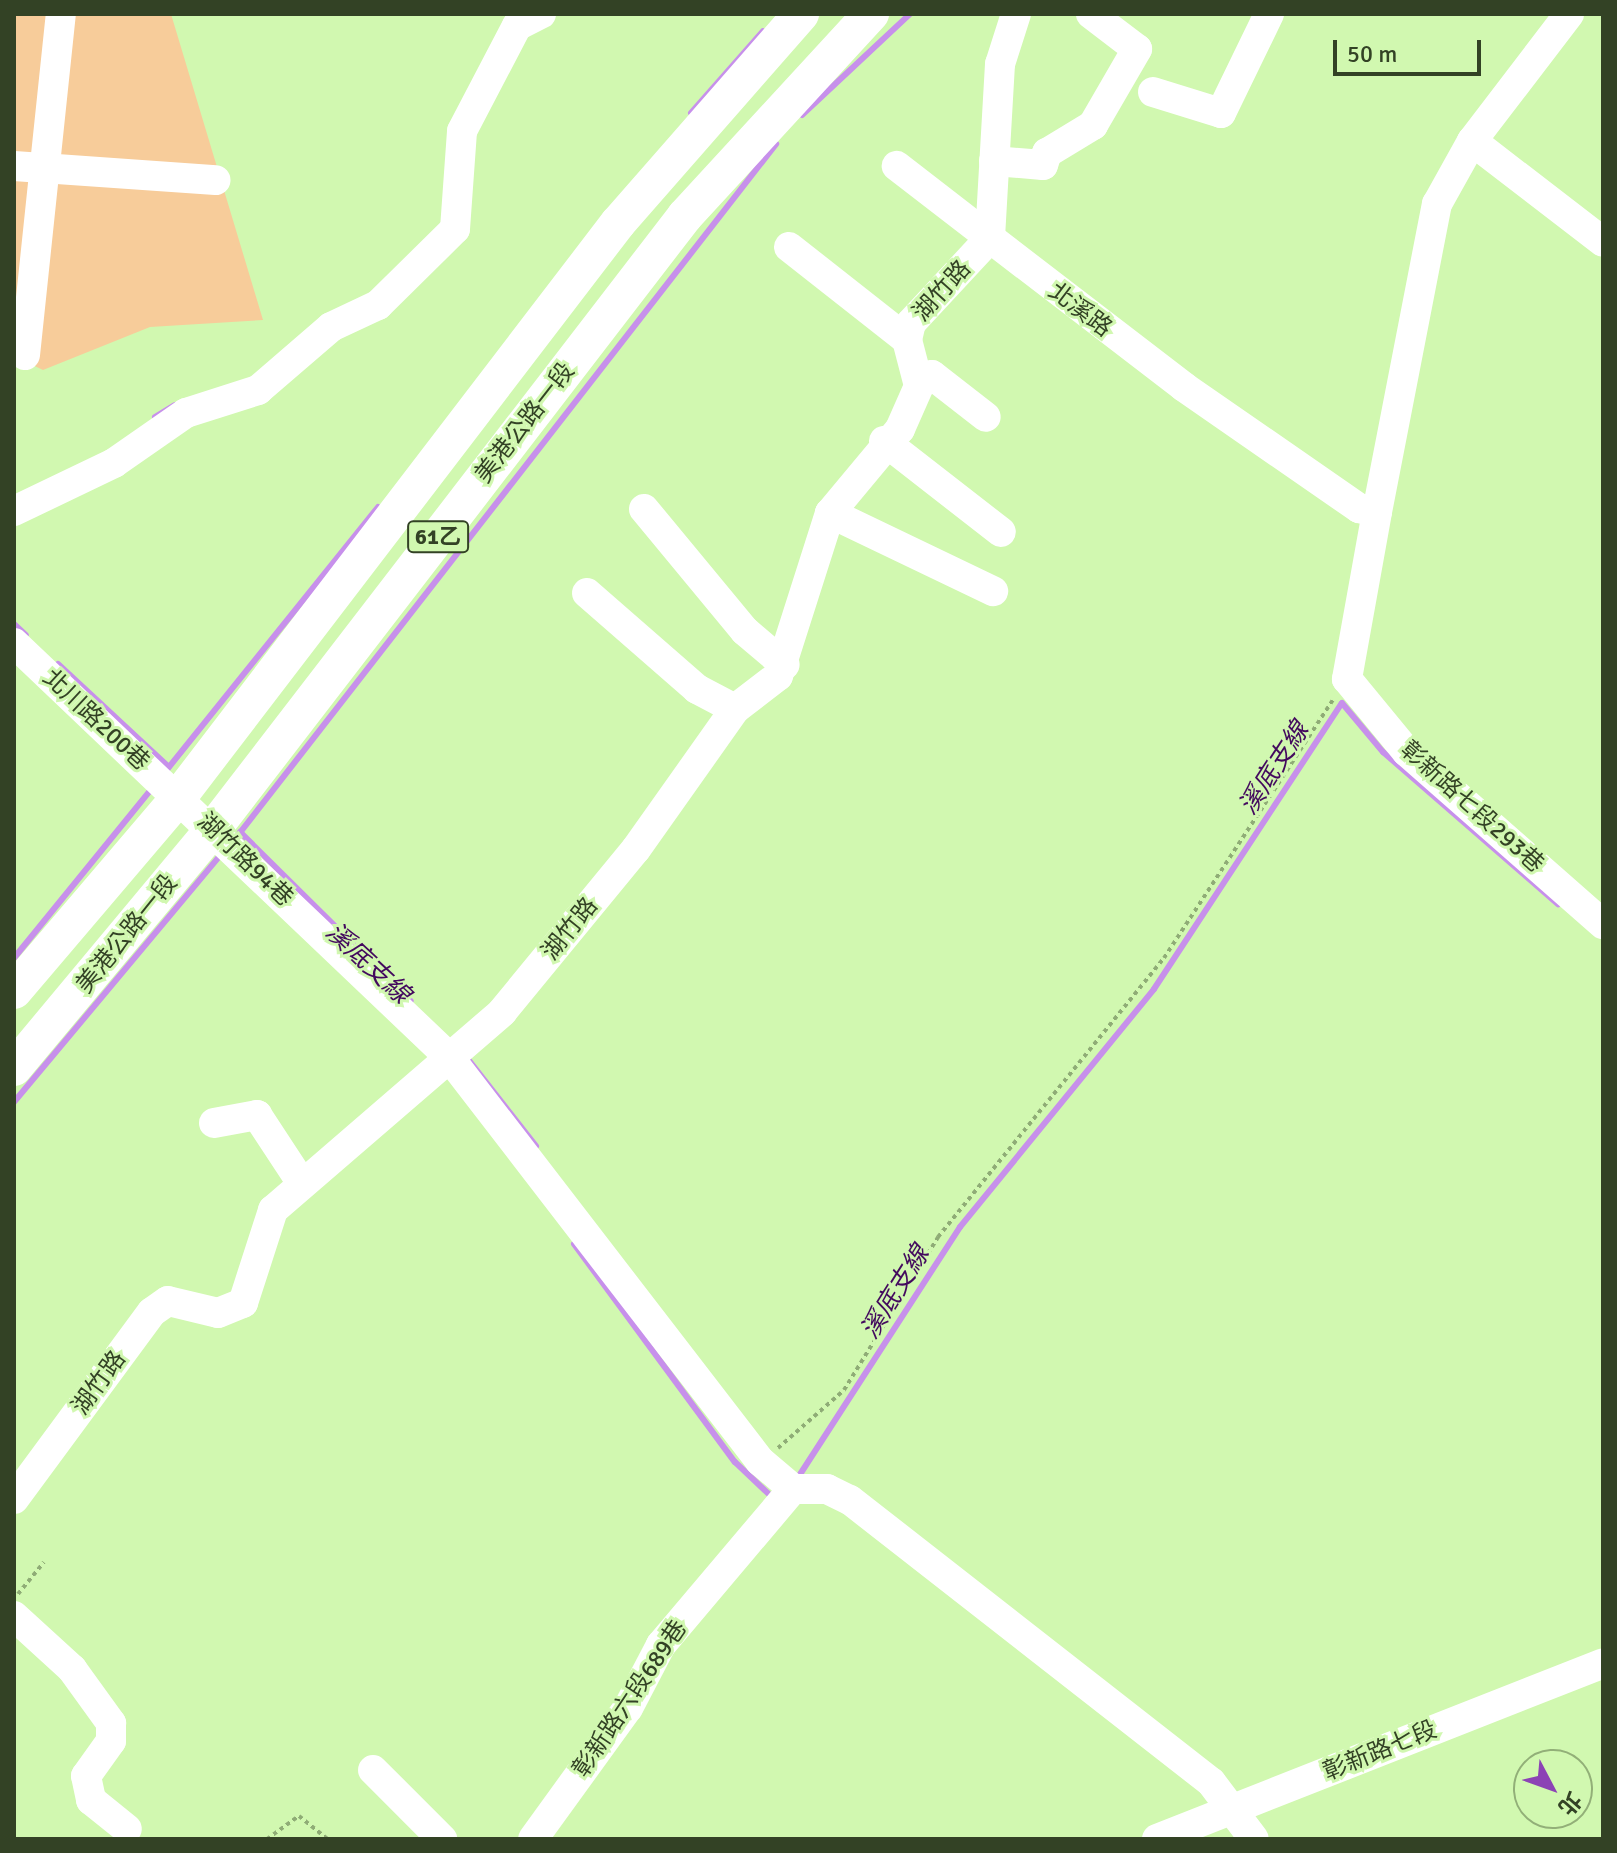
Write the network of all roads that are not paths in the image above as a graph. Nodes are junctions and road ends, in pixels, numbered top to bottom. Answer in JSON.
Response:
{"nodes":[{"id":1,"x":61,"y":14,"type":"edge"},
{"id":2,"x":541,"y":14,"type":"edge"},
{"id":3,"x":801,"y":14,"type":"edge"},
{"id":4,"x":871,"y":14,"type":"edge"},
{"id":5,"x":1016,"y":14,"type":"edge"},
{"id":6,"x":1091,"y":14,"type":"edge"},
{"id":7,"x":1269,"y":14,"type":"edge"},
{"id":8,"x":1569,"y":14,"type":"edge"},
{"id":9,"x":1153,"y":92,"type":"dead end"},
{"id":10,"x":1472,"y":141,"type":"junction"},
{"id":11,"x":994,"y":161,"type":"junction"},
{"id":12,"x":46,"y":164,"type":"junction"},
{"id":13,"x":14,"y":166,"type":"edge"},
{"id":14,"x":897,"y":166,"type":"dead end"},
{"id":15,"x":216,"y":180,"type":"dead end"},
{"id":16,"x":990,"y":238,"type":"junction"},
{"id":17,"x":1603,"y":242,"type":"edge"},
{"id":18,"x":789,"y":247,"type":"dead end"},
{"id":19,"x":907,"y":340,"type":"junction"},
{"id":20,"x":25,"y":355,"type":"dead end"},
{"id":21,"x":918,"y":378,"type":"junction"},
{"id":22,"x":986,"y":417,"type":"dead end"},
{"id":23,"x":884,"y":441,"type":"junction"},
{"id":24,"x":644,"y":509,"type":"dead end"},
{"id":25,"x":1368,"y":510,"type":"junction"},
{"id":26,"x":14,"y":511,"type":"edge"},
{"id":27,"x":830,"y":513,"type":"junction"},
{"id":28,"x":1001,"y":532,"type":"dead end"},
{"id":29,"x":993,"y":591,"type":"dead end"},
{"id":30,"x":587,"y":593,"type":"dead end"},
{"id":31,"x":14,"y":643,"type":"edge"},
{"id":32,"x":785,"y":665,"type":"junction"},
{"id":33,"x":735,"y":709,"type":"junction"},
{"id":34,"x":178,"y":798,"type":"junction"},
{"id":35,"x":214,"y":828,"type":"junction"},
{"id":36,"x":1603,"y":924,"type":"edge"},
{"id":37,"x":14,"y":991,"type":"edge"},
{"id":38,"x":449,"y":1057,"type":"junction"},
{"id":39,"x":14,"y":1068,"type":"edge"},
{"id":40,"x":214,"y":1123,"type":"dead end"},
{"id":41,"x":301,"y":1182,"type":"junction"},
{"id":42,"x":793,"y":1489,"type":"junction"},
{"id":43,"x":14,"y":1499,"type":"edge"},
{"id":44,"x":14,"y":1616,"type":"edge"},
{"id":45,"x":1603,"y":1663,"type":"edge"},
{"id":46,"x":373,"y":1770,"type":"dead end"},
{"id":47,"x":1232,"y":1809,"type":"junction"},
{"id":48,"x":127,"y":1829,"type":"dead end"},
{"id":49,"x":442,"y":1839,"type":"edge"},
{"id":50,"x":533,"y":1839,"type":"edge"},
{"id":51,"x":1157,"y":1839,"type":"edge"},
{"id":52,"x":1254,"y":1839,"type":"edge"}],
"edges":[{"from":1,"to":12,"type":"street"},
{"from":2,"to":26,"type":"street"},
{"from":3,"to":34,"type":"main road","name":"美港公路一段","number":"61乙"},
{"from":4,"to":35,"type":"main road","name":"美港公路一段","number":"61乙"},
{"from":5,"to":11,"type":"street"},
{"from":6,"to":11,"type":"street"},
{"from":7,"to":9,"type":"street"},
{"from":8,"to":10,"type":"street"},
{"from":10,"to":17,"type":"street"},
{"from":10,"to":25,"type":"street"},
{"from":11,"to":16,"type":"street"},
{"from":12,"to":13,"type":"street"},
{"from":12,"to":15,"type":"street"},
{"from":12,"to":20,"type":"street"},
{"from":14,"to":16,"type":"street","name":"北溪路"},
{"from":16,"to":19,"type":"street","name":"湖竹路"},
{"from":16,"to":25,"type":"street","name":"北溪路"},
{"from":18,"to":19,"type":"street"},
{"from":19,"to":21,"type":"street","name":"湖竹路"},
{"from":21,"to":22,"type":"street"},
{"from":21,"to":23,"type":"street"},
{"from":23,"to":27,"type":"street"},
{"from":23,"to":28,"type":"street"},
{"from":24,"to":32,"type":"street"},
{"from":25,"to":36,"type":"street","name":"彰新路七段293巷"},
{"from":27,"to":29,"type":"street"},
{"from":27,"to":32,"type":"street"},
{"from":30,"to":33,"type":"street"},
{"from":31,"to":34,"type":"street","name":"北川路200巷"},
{"from":32,"to":33,"type":"street","name":"湖竹路"},
{"from":33,"to":38,"type":"street","name":"湖竹路"},
{"from":34,"to":35,"type":"street","name":"湖竹路94巷"},
{"from":34,"to":37,"type":"main road","name":"美港公路一段","number":"61乙"},
{"from":35,"to":38,"type":"street","name":"湖竹路94巷"},
{"from":35,"to":39,"type":"main road","name":"美港公路一段","number":"61乙"},
{"from":38,"to":41,"type":"street","name":"湖竹路"},
{"from":38,"to":42,"type":"street","name":"湖竹路94巷"},
{"from":40,"to":41,"type":"street"},
{"from":41,"to":43,"type":"street","name":"湖竹路"},
{"from":42,"to":47,"type":"street"},
{"from":42,"to":50,"type":"street","name":"彰新路六段689巷"},
{"from":44,"to":48,"type":"street"},
{"from":45,"to":47,"type":"street","name":"彰新路七段"},
{"from":46,"to":49,"type":"street"},
{"from":47,"to":51,"type":"street","name":"彰新路七段"},
{"from":47,"to":52,"type":"street"}]}
